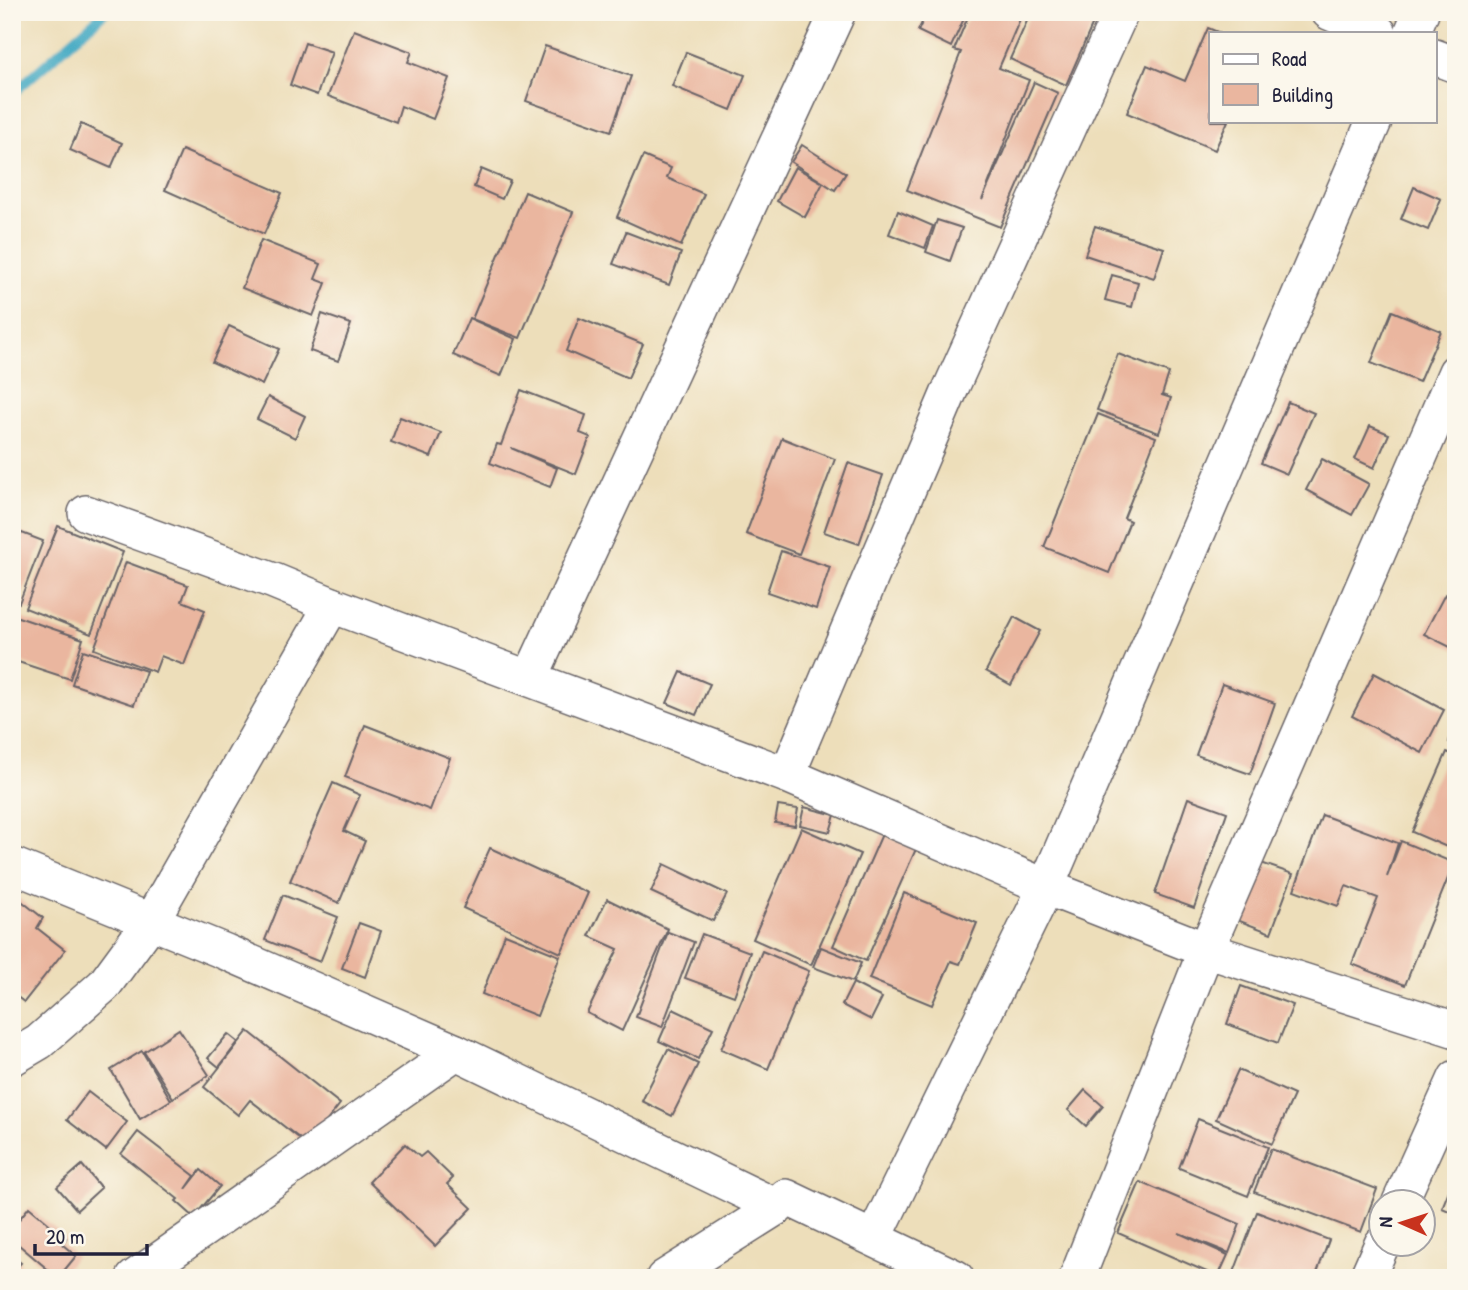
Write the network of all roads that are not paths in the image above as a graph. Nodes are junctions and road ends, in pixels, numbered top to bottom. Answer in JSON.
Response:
{"nodes":[{"id":1,"x":838,"y":12,"type":"edge"},
{"id":2,"x":1121,"y":12,"type":"edge"},
{"id":3,"x":1329,"y":12,"type":"edge"},
{"id":4,"x":1421,"y":12,"type":"edge"},
{"id":5,"x":1377,"y":32,"type":"edge"},
{"id":6,"x":1412,"y":32,"type":"edge"},
{"id":7,"x":1436,"y":57,"type":"edge"},
{"id":8,"x":1456,"y":65,"type":"edge"},
{"id":9,"x":1374,"y":122,"type":"edge"},
{"id":10,"x":1456,"y":372,"type":"edge"},
{"id":11,"x":86,"y":513,"type":"dead end"},
{"id":12,"x":332,"y":605,"type":"junction"},
{"id":13,"x":530,"y":678,"type":"junction"},
{"id":14,"x":788,"y":775,"type":"junction"},
{"id":15,"x":12,"y":865,"type":"edge"},
{"id":16,"x":1046,"y":887,"type":"junction"},
{"id":17,"x":151,"y":921,"type":"junction"},
{"id":18,"x":1206,"y":950,"type":"junction"},
{"id":19,"x":1456,"y":1030,"type":"edge"},
{"id":20,"x":456,"y":1052,"type":"junction"},
{"id":21,"x":12,"y":1058,"type":"edge"},
{"id":22,"x":1456,"y":1078,"type":"edge"},
{"id":23,"x":1406,"y":1188,"type":"edge"},
{"id":24,"x":777,"y":1207,"type":"junction"},
{"id":25,"x":874,"y":1238,"type":"junction"},
{"id":26,"x":1376,"y":1258,"type":"edge"},
{"id":27,"x":134,"y":1278,"type":"edge"},
{"id":28,"x":664,"y":1278,"type":"edge"},
{"id":29,"x":956,"y":1278,"type":"edge"},
{"id":30,"x":1076,"y":1278,"type":"edge"},
{"id":31,"x":1367,"y":1278,"type":"edge"}],
"edges":[{"from":1,"to":13,"type":"street"},
{"from":2,"to":14,"type":"street"},
{"from":3,"to":5,"type":"street"},
{"from":4,"to":6,"type":"street"},
{"from":7,"to":8,"type":"street"},
{"from":9,"to":16,"type":"street"},
{"from":10,"to":18,"type":"street"},
{"from":11,"to":12,"type":"street"},
{"from":12,"to":13,"type":"street"},
{"from":12,"to":17,"type":"street"},
{"from":13,"to":14,"type":"street"},
{"from":14,"to":16,"type":"street"},
{"from":15,"to":17,"type":"street"},
{"from":16,"to":18,"type":"street"},
{"from":16,"to":25,"type":"street"},
{"from":17,"to":20,"type":"street"},
{"from":17,"to":21,"type":"street"},
{"from":18,"to":19,"type":"street"},
{"from":18,"to":30,"type":"street"},
{"from":20,"to":24,"type":"street"},
{"from":20,"to":27,"type":"street"},
{"from":22,"to":23,"type":"street"},
{"from":24,"to":25,"type":"street"},
{"from":24,"to":28,"type":"street"},
{"from":25,"to":29,"type":"street"},
{"from":26,"to":31,"type":"street"}]}
